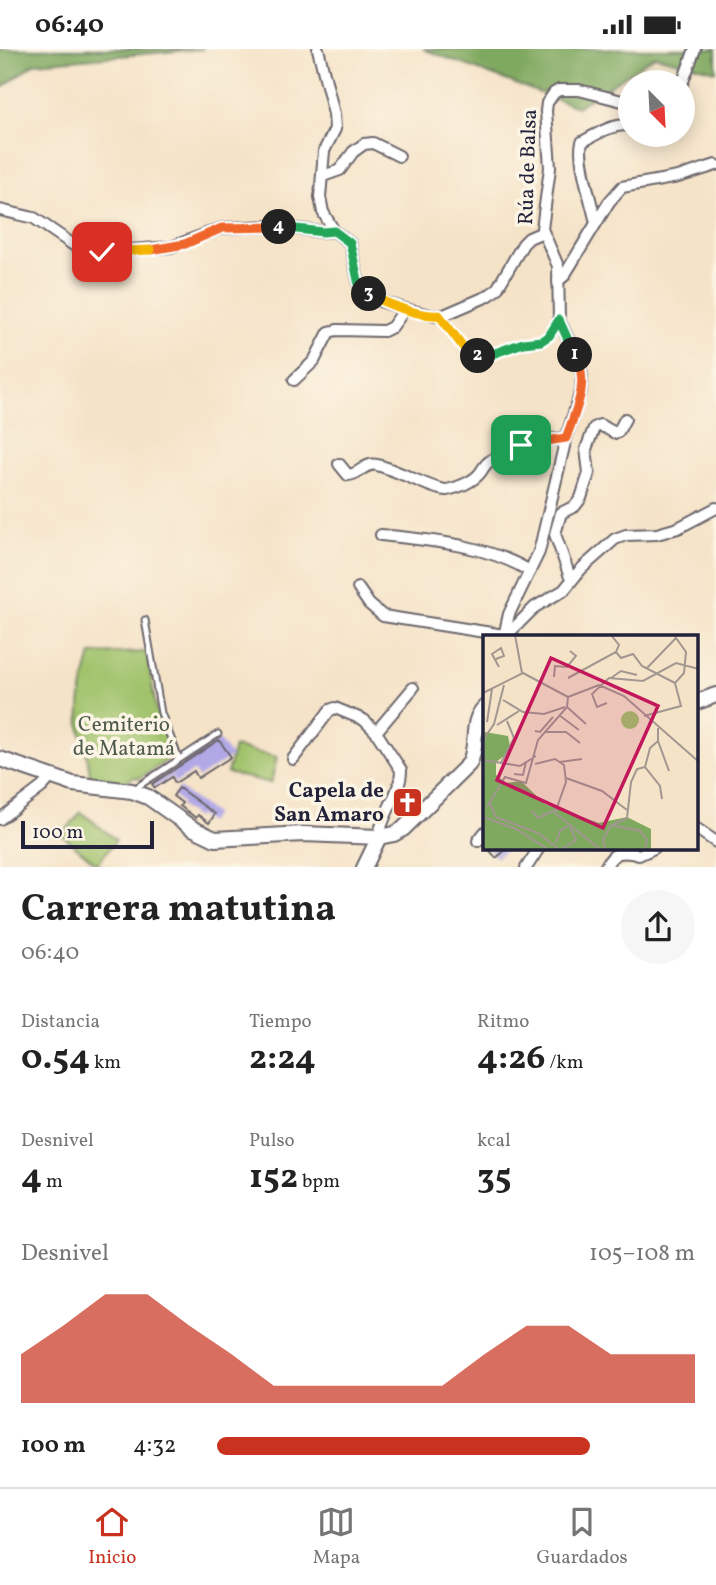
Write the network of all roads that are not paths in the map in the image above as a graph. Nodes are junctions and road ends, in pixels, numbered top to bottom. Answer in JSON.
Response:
{"nodes":[{"id":1,"x":318,"y":49,"type":"edge"},
{"id":2,"x":695,"y":49,"type":"edge"},
{"id":3,"x":687,"y":70,"type":"edge"},
{"id":4,"x":618,"y":100,"type":"edge"},
{"id":5,"x":618,"y":126,"type":"edge"},
{"id":6,"x":399,"y":156,"type":"dead end"},
{"id":7,"x":716,"y":165,"type":"edge"},
{"id":8,"x":323,"y":176,"type":"junction"},
{"id":9,"x":0,"y":210,"type":"edge"},
{"id":10,"x":596,"y":223,"type":"junction"},
{"id":11,"x":334,"y":231,"type":"junction"},
{"id":12,"x":543,"y":232,"type":"junction"},
{"id":13,"x":558,"y":281,"type":"junction"},
{"id":14,"x":405,"y":309,"type":"junction"},
{"id":15,"x":439,"y":315,"type":"junction"},
{"id":16,"x":559,"y":320,"type":"junction"},
{"id":17,"x":294,"y":380,"type":"dead end"},
{"id":18,"x":625,"y":419,"type":"dead end"},
{"id":19,"x":566,"y":438,"type":"junction"},
{"id":20,"x":339,"y":464,"type":"dead end"},
{"id":21,"x":716,"y":508,"type":"edge"},
{"id":22,"x":564,"y":510,"type":"junction"},
{"id":23,"x":548,"y":518,"type":"junction"},
{"id":24,"x":381,"y":535,"type":"dead end"},
{"id":25,"x":530,"y":571,"type":"junction"},
{"id":26,"x":571,"y":580,"type":"junction"},
{"id":27,"x":358,"y":588,"type":"dead end"},
{"id":28,"x":145,"y":620,"type":"dead end"},
{"id":29,"x":498,"y":635,"type":"edge"},
{"id":30,"x":504,"y":635,"type":"edge"},
{"id":31,"x":506,"y":635,"type":"edge"},
{"id":32,"x":413,"y":688,"type":"dead end"},
{"id":33,"x":716,"y":695,"type":"edge"},
{"id":34,"x":698,"y":702,"type":"edge"},
{"id":35,"x":483,"y":710,"type":"edge"},
{"id":36,"x":376,"y":732,"type":"junction"},
{"id":37,"x":218,"y":734,"type":"dead end"},
{"id":38,"x":479,"y":752,"type":"edge"},
{"id":39,"x":0,"y":759,"type":"edge"},
{"id":40,"x":179,"y":759,"type":"junction"},
{"id":41,"x":293,"y":759,"type":"dead end"},
{"id":42,"x":51,"y":777,"type":"junction"},
{"id":43,"x":132,"y":791,"type":"junction"},
{"id":44,"x":0,"y":819,"type":"edge"},
{"id":45,"x":698,"y":830,"type":"edge"},
{"id":46,"x":379,"y":837,"type":"junction"},
{"id":47,"x":716,"y":842,"type":"edge"},
{"id":48,"x":537,"y":850,"type":"edge"},
{"id":49,"x":650,"y":850,"type":"edge"},
{"id":50,"x":639,"y":855,"type":"junction"},
{"id":51,"x":364,"y":867,"type":"edge"},
{"id":52,"x":526,"y":867,"type":"edge"},
{"id":53,"x":604,"y":867,"type":"edge"},
{"id":54,"x":639,"y":867,"type":"edge"}],
"edges":[{"from":1,"to":8,"type":"street"},
{"from":2,"to":3,"type":"street"},
{"from":4,"to":12,"type":"street","name":"Rúa de Balsa"},
{"from":5,"to":10,"type":"street"},
{"from":6,"to":8,"type":"street"},
{"from":7,"to":10,"type":"street"},
{"from":8,"to":11,"type":"street"},
{"from":9,"to":11,"type":"street"},
{"from":10,"to":13,"type":"street"},
{"from":11,"to":14,"type":"street"},
{"from":12,"to":13,"type":"street","name":"Rúa de Balsa"},
{"from":12,"to":15,"type":"street"},
{"from":13,"to":16,"type":"street","name":"Rúa de Balsa"},
{"from":14,"to":15,"type":"street"},
{"from":14,"to":17,"type":"street"},
{"from":15,"to":16,"type":"lane"},
{"from":16,"to":19,"type":"street","name":"Rúa de Balsa"},
{"from":18,"to":22,"type":"street"},
{"from":19,"to":20,"type":"street"},
{"from":19,"to":23,"type":"street","name":"Rúa de Balsa"},
{"from":21,"to":26,"type":"street"},
{"from":22,"to":23,"type":"street"},
{"from":22,"to":26,"type":"street"},
{"from":23,"to":25,"type":"street","name":"Rúa de Balsa"},
{"from":24,"to":25,"type":"street"},
{"from":25,"to":30,"type":"street","name":"Rúa de Balsa"},
{"from":26,"to":31,"type":"street"},
{"from":27,"to":29,"type":"street"},
{"from":28,"to":40,"type":"lane"},
{"from":32,"to":36,"type":"street"},
{"from":33,"to":34,"type":"street"},
{"from":35,"to":38,"type":"street"},
{"from":36,"to":41,"type":"street"},
{"from":36,"to":46,"type":"street"},
{"from":37,"to":40,"type":"lane"},
{"from":38,"to":46,"type":"street"},
{"from":39,"to":42,"type":"street"},
{"from":40,"to":43,"type":"lane"},
{"from":42,"to":43,"type":"street"},
{"from":42,"to":44,"type":"street"},
{"from":43,"to":46,"type":"street"},
{"from":45,"to":47,"type":"street"},
{"from":46,"to":51,"type":"street"},
{"from":48,"to":52,"type":"street"},
{"from":49,"to":50,"type":"street"},
{"from":50,"to":53,"type":"street"},
{"from":50,"to":54,"type":"street"}]}
